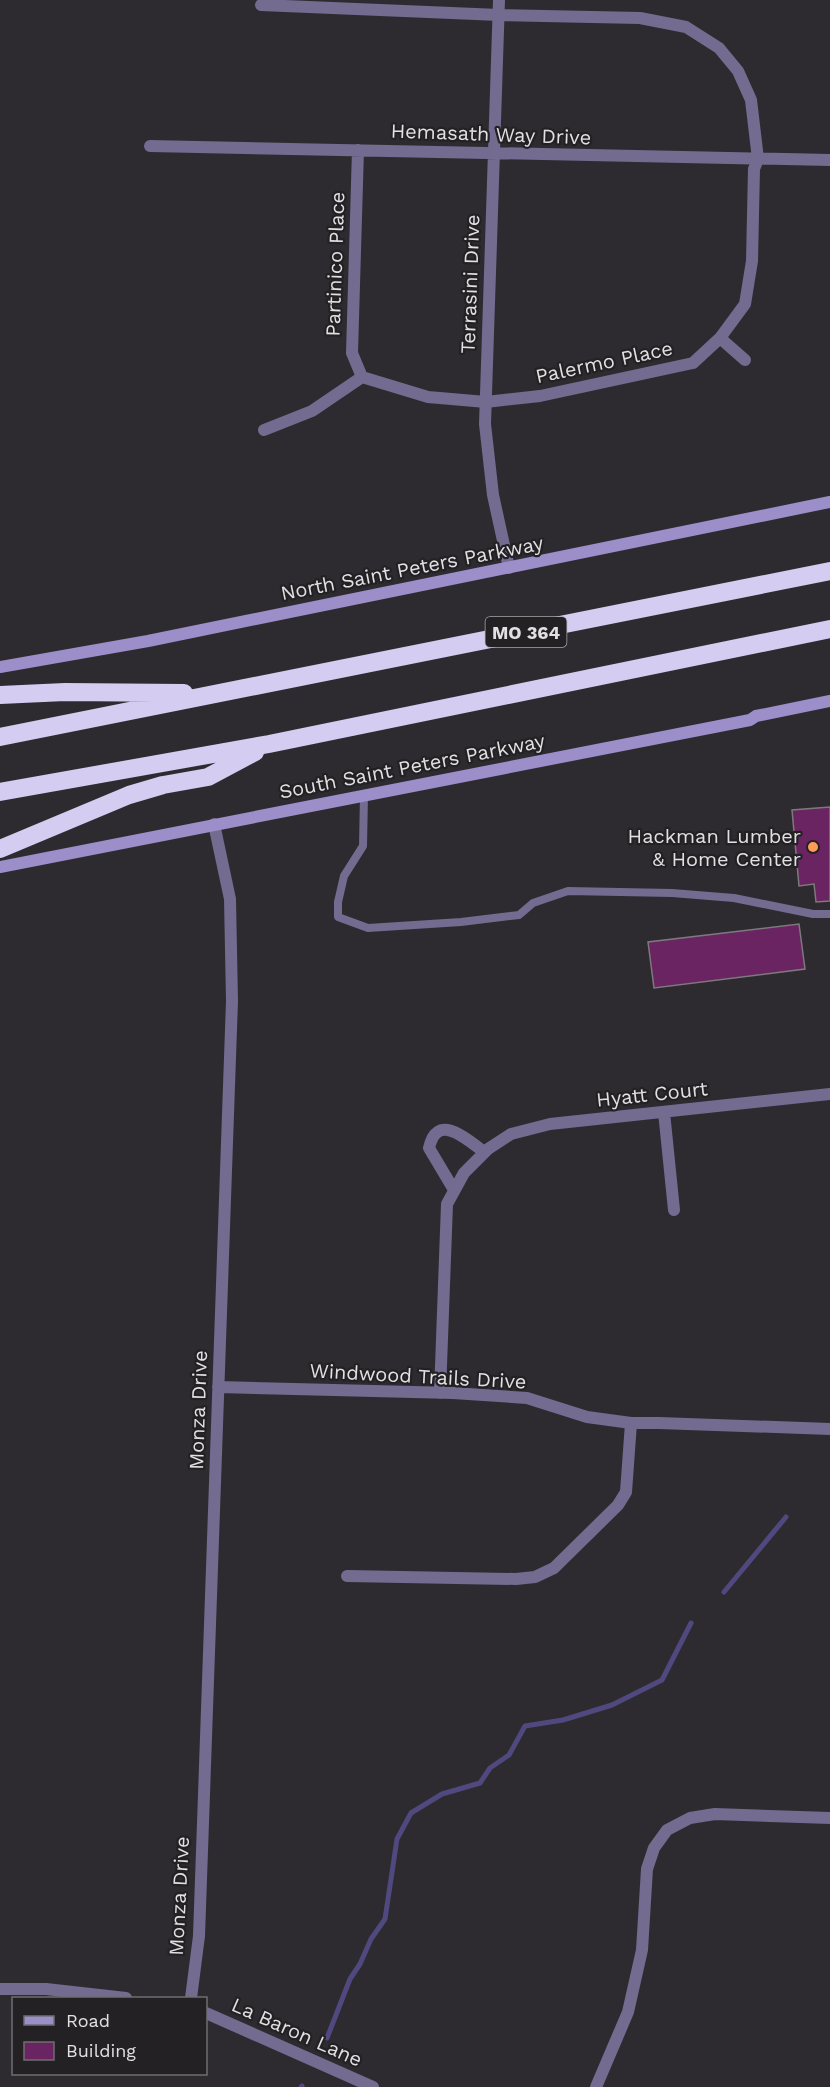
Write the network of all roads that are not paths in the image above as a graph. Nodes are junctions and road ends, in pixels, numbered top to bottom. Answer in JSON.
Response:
{"nodes":[{"id":1,"x":499,"y":0,"type":"edge"},
{"id":2,"x":261,"y":5,"type":"dead end"},
{"id":3,"x":499,"y":15,"type":"junction"},
{"id":4,"x":150,"y":146,"type":"dead end"},
{"id":5,"x":358,"y":150,"type":"junction"},
{"id":6,"x":493,"y":154,"type":"junction"},
{"id":7,"x":758,"y":159,"type":"junction"},
{"id":8,"x":830,"y":160,"type":"edge"},
{"id":9,"x":720,"y":338,"type":"junction"},
{"id":10,"x":745,"y":360,"type":"dead end"},
{"id":11,"x":362,"y":376,"type":"junction"},
{"id":12,"x":486,"y":402,"type":"junction"},
{"id":13,"x":264,"y":430,"type":"dead end"},
{"id":14,"x":830,"y":502,"type":"edge"},
{"id":15,"x":509,"y":568,"type":"junction"},
{"id":16,"x":830,"y":572,"type":"edge"},
{"id":17,"x":830,"y":629,"type":"edge"},
{"id":18,"x":0,"y":667,"type":"edge"},
{"id":19,"x":222,"y":693,"type":"junction"},
{"id":20,"x":0,"y":695,"type":"edge"},
{"id":21,"x":830,"y":701,"type":"edge"},
{"id":22,"x":0,"y":737,"type":"edge"},
{"id":23,"x":269,"y":744,"type":"junction"},
{"id":24,"x":0,"y":792,"type":"edge"},
{"id":25,"x":364,"y":795,"type":"junction"},
{"id":26,"x":214,"y":824,"type":"junction"},
{"id":27,"x":0,"y":849,"type":"edge"},
{"id":28,"x":0,"y":867,"type":"edge"},
{"id":29,"x":830,"y":914,"type":"edge"},
{"id":30,"x":830,"y":1094,"type":"edge"},
{"id":31,"x":664,"y":1112,"type":"junction"},
{"id":32,"x":484,"y":1152,"type":"junction"},
{"id":33,"x":454,"y":1190,"type":"junction"},
{"id":34,"x":674,"y":1210,"type":"dead end"},
{"id":35,"x":218,"y":1388,"type":"junction"},
{"id":36,"x":440,"y":1393,"type":"junction"},
{"id":37,"x":631,"y":1423,"type":"junction"},
{"id":38,"x":830,"y":1429,"type":"edge"},
{"id":39,"x":347,"y":1576,"type":"dead end"},
{"id":40,"x":830,"y":1818,"type":"edge"},
{"id":41,"x":0,"y":1989,"type":"edge"},
{"id":42,"x":117,"y":1997,"type":"edge"},
{"id":43,"x":191,"y":1997,"type":"edge"},
{"id":44,"x":207,"y":2013,"type":"edge"},
{"id":45,"x":373,"y":2087,"type":"edge"},
{"id":46,"x":596,"y":2087,"type":"edge"}],
"edges":[{"from":1,"to":3,"type":"street","name":"Terrasini Drive"},
{"from":2,"to":3,"type":"street","name":"Palermo Place"},
{"from":3,"to":6,"type":"street","name":"Terrasini Drive"},
{"from":3,"to":7,"type":"street","name":"Palermo Place"},
{"from":4,"to":5,"type":"street","name":"Hemasath Way Drive"},
{"from":5,"to":6,"type":"street","name":"Hemasath Way Drive"},
{"from":5,"to":11,"type":"street","name":"Partinico Place"},
{"from":6,"to":7,"type":"street","name":"Hemasath Way Drive"},
{"from":6,"to":12,"type":"street","name":"Terrasini Drive"},
{"from":7,"to":8,"type":"street","name":"Hemasath Way Drive"},
{"from":7,"to":9,"type":"street","name":"Palermo Place"},
{"from":9,"to":10,"type":"street"},
{"from":9,"to":12,"type":"street","name":"Palermo Place"},
{"from":11,"to":12,"type":"street"},
{"from":11,"to":13,"type":"street"},
{"from":12,"to":15,"type":"street","name":"Terrasini Drive"},
{"from":14,"to":15,"type":"main road","name":"North Saint Peters Parkway"},
{"from":15,"to":18,"type":"main road","name":"North Saint Peters Parkway"},
{"from":16,"to":19,"type":"highway","number":"MO 364"},
{"from":17,"to":23,"type":"highway"},
{"from":19,"to":20,"type":"highway"},
{"from":19,"to":22,"type":"highway","number":"MO 364"},
{"from":21,"to":25,"type":"main road","name":"South Saint Peters Parkway"},
{"from":23,"to":24,"type":"highway"},
{"from":23,"to":27,"type":"highway"},
{"from":25,"to":26,"type":"main road","name":"South Saint Peters Parkway"},
{"from":25,"to":29,"type":"lane"},
{"from":26,"to":28,"type":"main road","name":"South Saint Peters Parkway"},
{"from":26,"to":35,"type":"street","name":"Monza Drive"},
{"from":30,"to":31,"type":"street","name":"Hyatt Court"},
{"from":31,"to":32,"type":"street","name":"Hyatt Court"},
{"from":31,"to":34,"type":"street"},
{"from":32,"to":33,"type":"street","name":"Hyatt Court"},
{"from":32,"to":33,"type":"street"},
{"from":33,"to":36,"type":"street","name":"Hyatt Court"},
{"from":35,"to":36,"type":"street","name":"Windwood Trails Drive"},
{"from":35,"to":43,"type":"street","name":"Monza Drive"},
{"from":36,"to":37,"type":"street","name":"Windwood Trails Drive"},
{"from":37,"to":38,"type":"street","name":"Windwood Trails Drive"},
{"from":37,"to":39,"type":"street"},
{"from":40,"to":46,"type":"street"},
{"from":41,"to":42,"type":"street"},
{"from":44,"to":45,"type":"street","name":"La Baron Lane"}]}
